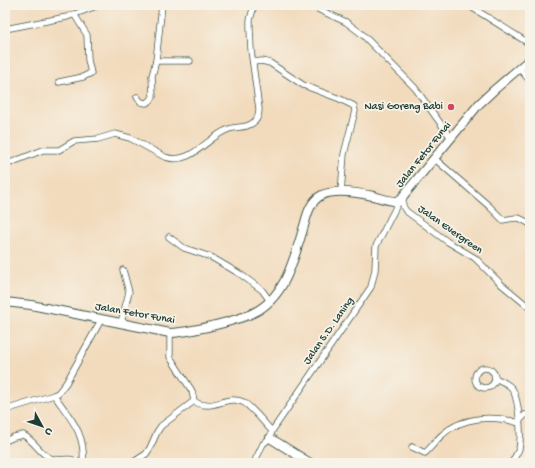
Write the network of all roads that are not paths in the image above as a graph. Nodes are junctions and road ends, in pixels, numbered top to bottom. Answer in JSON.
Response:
{"nodes":[{"id":1,"x":99,"y":5,"type":"edge"},
{"id":2,"x":162,"y":5,"type":"edge"},
{"id":3,"x":254,"y":5,"type":"edge"},
{"id":4,"x":309,"y":5,"type":"edge"},
{"id":5,"x":468,"y":5,"type":"edge"},
{"id":6,"x":74,"y":14,"type":"junction"},
{"id":7,"x":5,"y":29,"type":"edge"},
{"id":8,"x":530,"y":44,"type":"edge"},
{"id":9,"x":530,"y":59,"type":"edge"},
{"id":10,"x":156,"y":61,"type":"junction"},
{"id":11,"x":190,"y":61,"type":"dead end"},
{"id":12,"x":254,"y":62,"type":"junction"},
{"id":13,"x":519,"y":68,"type":"junction"},
{"id":14,"x":530,"y":81,"type":"edge"},
{"id":15,"x":59,"y":82,"type":"dead end"},
{"id":16,"x":137,"y":96,"type":"dead end"},
{"id":17,"x":451,"y":138,"type":"junction"},
{"id":18,"x":435,"y":159,"type":"junction"},
{"id":19,"x":5,"y":166,"type":"edge"},
{"id":20,"x":341,"y":192,"type":"junction"},
{"id":21,"x":402,"y":199,"type":"junction"},
{"id":22,"x":530,"y":224,"type":"edge"},
{"id":23,"x":169,"y":237,"type":"dead end"},
{"id":24,"x":123,"y":270,"type":"dead end"},
{"id":25,"x":270,"y":301,"type":"junction"},
{"id":26,"x":5,"y":302,"type":"edge"},
{"id":27,"x":529,"y":304,"type":"edge"},
{"id":28,"x":101,"y":320,"type":"junction"},
{"id":29,"x":121,"y":323,"type":"junction"},
{"id":30,"x":170,"y":333,"type":"junction"},
{"id":31,"x":495,"y":378,"type":"dead end"},
{"id":32,"x":54,"y":395,"type":"junction"},
{"id":33,"x":194,"y":401,"type":"junction"},
{"id":34,"x":5,"y":410,"type":"edge"},
{"id":35,"x":530,"y":414,"type":"edge"},
{"id":36,"x":520,"y":422,"type":"junction"},
{"id":37,"x":271,"y":435,"type":"junction"},
{"id":38,"x":5,"y":441,"type":"edge"},
{"id":39,"x":412,"y":446,"type":"dead end"},
{"id":40,"x":82,"y":463,"type":"edge"},
{"id":41,"x":132,"y":463,"type":"edge"},
{"id":42,"x":254,"y":463,"type":"edge"},
{"id":43,"x":310,"y":463,"type":"edge"},
{"id":44,"x":512,"y":463,"type":"edge"}],
"edges":[{"from":1,"to":6,"type":"street"},
{"from":2,"to":10,"type":"street"},
{"from":3,"to":12,"type":"street"},
{"from":4,"to":17,"type":"street"},
{"from":5,"to":8,"type":"street"},
{"from":6,"to":7,"type":"street"},
{"from":6,"to":15,"type":"street"},
{"from":9,"to":13,"type":"street","name":"Jalan Fetor Funai"},
{"from":10,"to":11,"type":"street"},
{"from":10,"to":16,"type":"street"},
{"from":12,"to":19,"type":"street"},
{"from":12,"to":20,"type":"street"},
{"from":13,"to":14,"type":"street"},
{"from":13,"to":17,"type":"street","name":"Jalan Fetor Funai"},
{"from":17,"to":18,"type":"street","name":"Jalan Fetor Funai"},
{"from":18,"to":21,"type":"street","name":"Jalan Fetor Funai"},
{"from":18,"to":22,"type":"street"},
{"from":20,"to":21,"type":"street","name":"Jalan Fetor Funai"},
{"from":20,"to":25,"type":"street","name":"Jalan Fetor Funai"},
{"from":21,"to":27,"type":"street","name":"Jalan Evergreen"},
{"from":21,"to":37,"type":"street","name":"Jalan S.D. Laning"},
{"from":23,"to":25,"type":"street"},
{"from":24,"to":29,"type":"street"},
{"from":25,"to":30,"type":"street","name":"Jalan Fetor Funai"},
{"from":26,"to":28,"type":"street","name":"Jalan Fetor Funai"},
{"from":28,"to":29,"type":"street","name":"Jalan Fetor Funai"},
{"from":28,"to":32,"type":"street"},
{"from":29,"to":30,"type":"street","name":"Jalan Fetor Funai"},
{"from":30,"to":33,"type":"street"},
{"from":31,"to":36,"type":"street"},
{"from":32,"to":34,"type":"street"},
{"from":32,"to":40,"type":"street"},
{"from":33,"to":37,"type":"street"},
{"from":33,"to":41,"type":"street"},
{"from":35,"to":36,"type":"street"},
{"from":36,"to":39,"type":"street"},
{"from":36,"to":44,"type":"street"},
{"from":37,"to":42,"type":"street","name":"Jalan S.D. Laning"},
{"from":37,"to":43,"type":"street"},
{"from":38,"to":40,"type":"street"}]}
